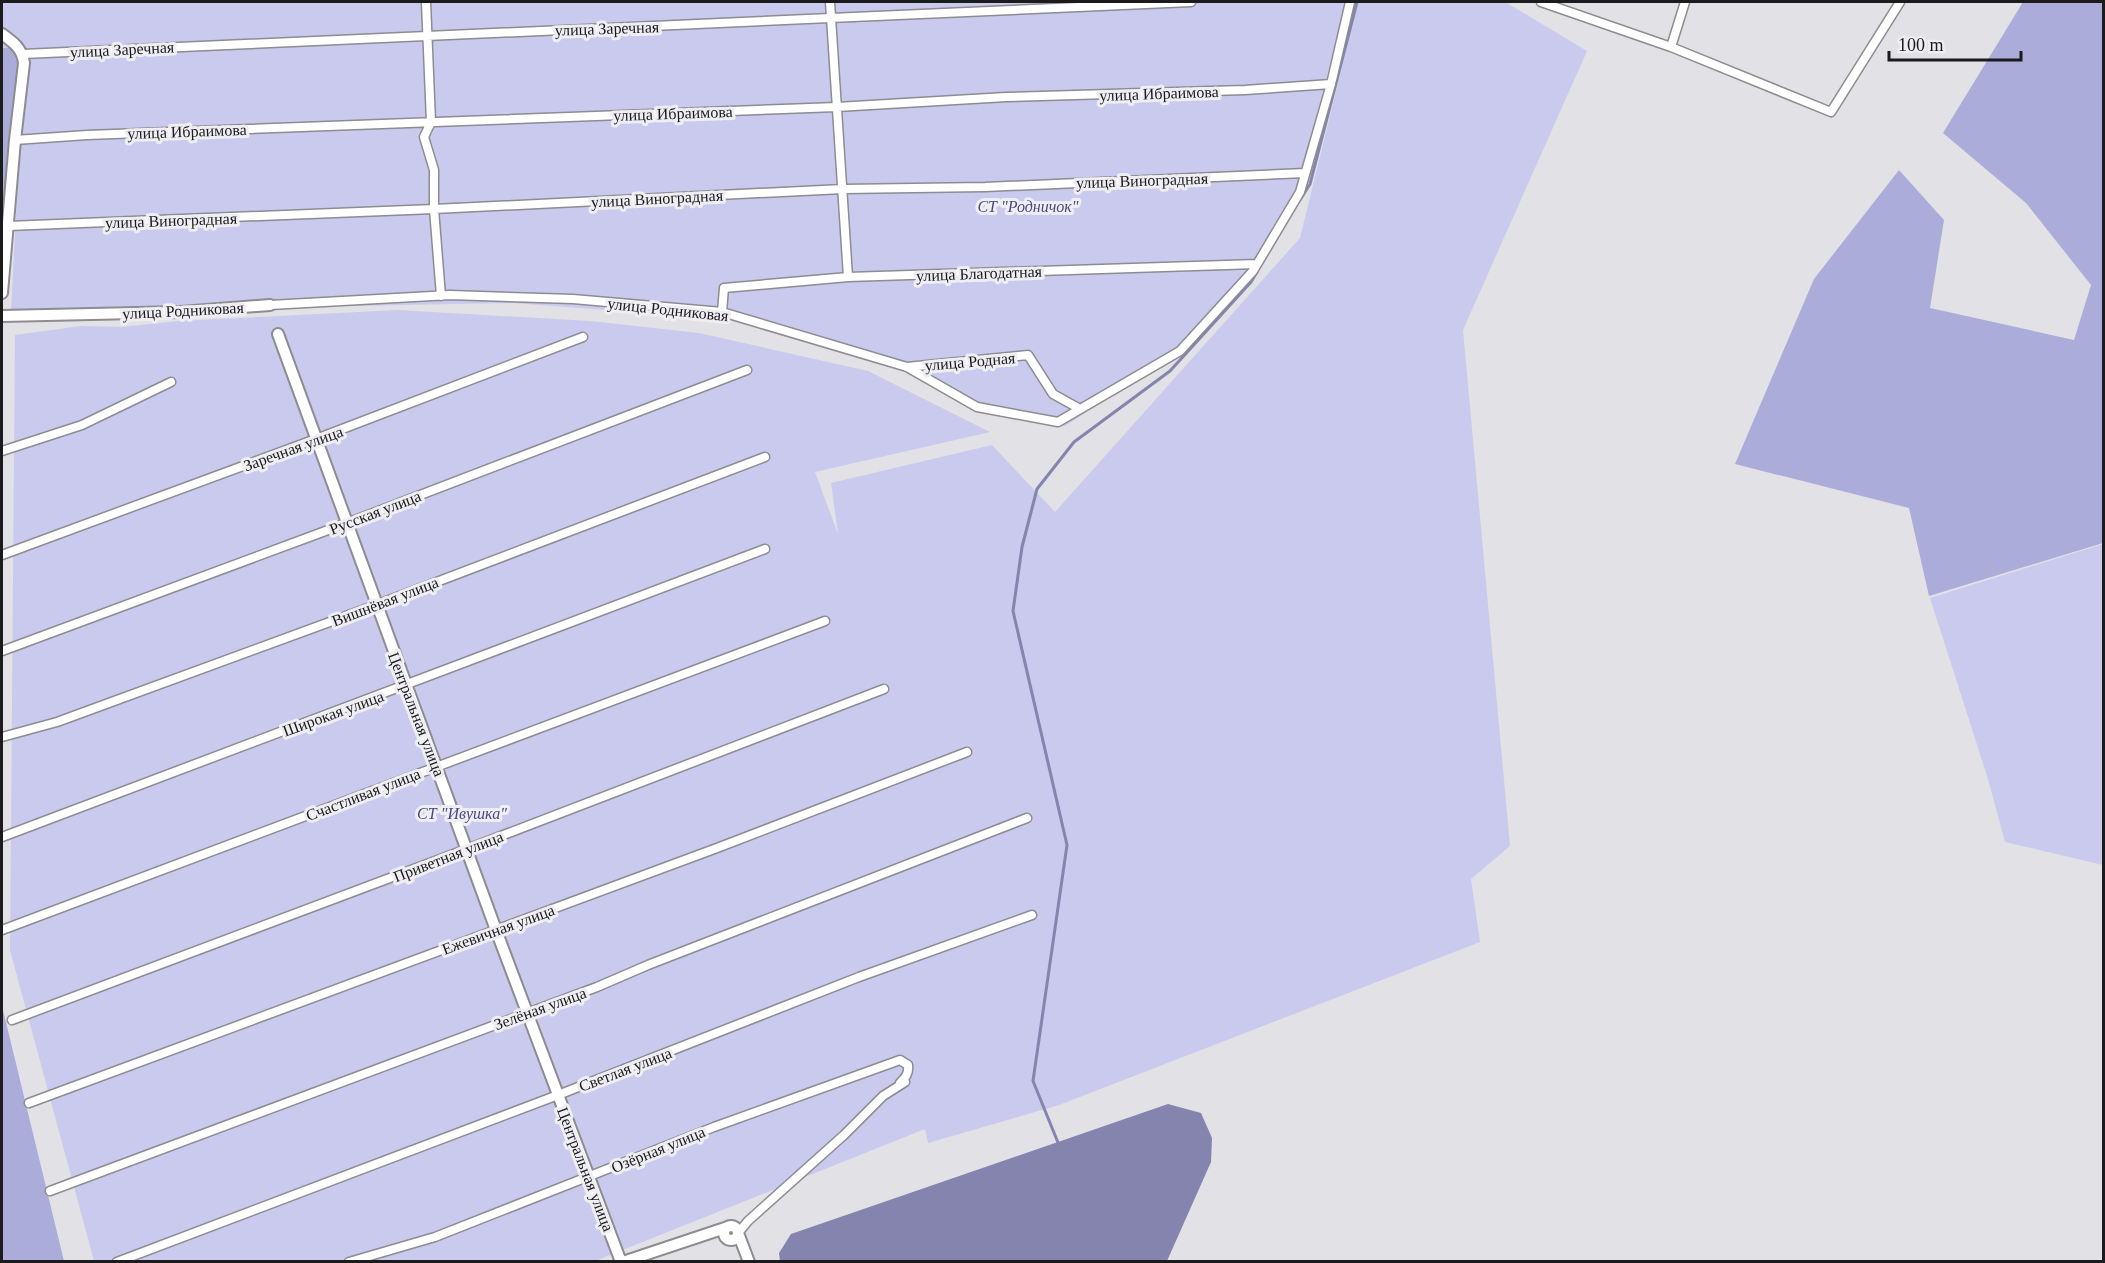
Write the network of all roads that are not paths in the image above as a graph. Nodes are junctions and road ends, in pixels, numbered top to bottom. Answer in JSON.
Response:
{"nodes":[{"id":1,"x":426,"y":2,"type":"edge"},
{"id":2,"x":830,"y":2,"type":"edge"},
{"id":3,"x":1191,"y":2,"type":"edge"},
{"id":4,"x":1350,"y":2,"type":"edge"},
{"id":5,"x":1541,"y":2,"type":"edge"},
{"id":6,"x":1685,"y":2,"type":"edge"},
{"id":7,"x":1888,"y":2,"type":"edge"},
{"id":8,"x":1898,"y":4,"type":"edge"},
{"id":9,"x":831,"y":19,"type":"junction"},
{"id":10,"x":2,"y":34,"type":"edge"},
{"id":11,"x":427,"y":35,"type":"junction"},
{"id":12,"x":1671,"y":47,"type":"junction"},
{"id":13,"x":23,"y":54,"type":"junction"},
{"id":14,"x":1331,"y":84,"type":"junction"},
{"id":15,"x":837,"y":107,"type":"junction"},
{"id":16,"x":430,"y":122,"type":"junction"},
{"id":17,"x":15,"y":140,"type":"junction"},
{"id":18,"x":1305,"y":173,"type":"junction"},
{"id":19,"x":843,"y":189,"type":"junction"},
{"id":20,"x":434,"y":209,"type":"junction"},
{"id":21,"x":8,"y":226,"type":"junction"},
{"id":22,"x":1257,"y":264,"type":"junction"},
{"id":23,"x":848,"y":277,"type":"junction"},
{"id":24,"x":2,"y":292,"type":"edge"},
{"id":25,"x":441,"y":296,"type":"junction"},
{"id":26,"x":270,"y":305,"type":"joint"},
{"id":27,"x":722,"y":312,"type":"junction"},
{"id":28,"x":2,"y":316,"type":"edge"},
{"id":29,"x":278,"y":334,"type":"dead end"},
{"id":30,"x":583,"y":337,"type":"dead end"},
{"id":31,"x":907,"y":367,"type":"junction"},
{"id":32,"x":747,"y":370,"type":"dead end"},
{"id":33,"x":171,"y":382,"type":"dead end"},
{"id":34,"x":1080,"y":409,"type":"junction"},
{"id":35,"x":316,"y":439,"type":"junction"},
{"id":36,"x":2,"y":451,"type":"edge"},
{"id":37,"x":765,"y":457,"type":"dead end"},
{"id":38,"x":347,"y":522,"type":"junction"},
{"id":39,"x":765,"y":549,"type":"dead end"},
{"id":40,"x":2,"y":555,"type":"edge"},
{"id":41,"x":376,"y":605,"type":"junction"},
{"id":42,"x":825,"y":621,"type":"dead end"},
{"id":43,"x":2,"y":651,"type":"edge"},
{"id":44,"x":406,"y":686,"type":"junction"},
{"id":45,"x":884,"y":689,"type":"dead end"},
{"id":46,"x":2,"y":737,"type":"edge"},
{"id":47,"x":967,"y":752,"type":"dead end"},
{"id":48,"x":437,"y":766,"type":"junction"},
{"id":49,"x":1027,"y":818,"type":"dead end"},
{"id":50,"x":2,"y":837,"type":"edge"},
{"id":51,"x":467,"y":849,"type":"junction"},
{"id":52,"x":1032,"y":915,"type":"dead end"},
{"id":53,"x":2,"y":930,"type":"edge"},
{"id":54,"x":496,"y":930,"type":"junction"},
{"id":55,"x":527,"y":1012,"type":"junction"},
{"id":56,"x":12,"y":1020,"type":"dead end"},
{"id":57,"x":911,"y":1080,"type":"dead end"},
{"id":58,"x":900,"y":1083,"type":"junction"},
{"id":59,"x":558,"y":1095,"type":"junction"},
{"id":60,"x":29,"y":1103,"type":"dead end"},
{"id":61,"x":590,"y":1177,"type":"junction"},
{"id":62,"x":50,"y":1191,"type":"dead end"},
{"id":63,"x":730,"y":1232,"type":"junction"},
{"id":64,"x":747,"y":1257,"type":"edge"},
{"id":65,"x":117,"y":1262,"type":"edge"},
{"id":66,"x":349,"y":1262,"type":"edge"},
{"id":67,"x":622,"y":1262,"type":"edge"}],
"edges":[{"from":1,"to":11,"type":"street"},
{"from":2,"to":9,"type":"street"},
{"from":3,"to":9,"type":"street","name":"улица Заречная"},
{"from":4,"to":14,"type":"street","name":"улица Родниковая"},
{"from":5,"to":12,"type":"street"},
{"from":6,"to":12,"type":"street"},
{"from":7,"to":8,"type":"street"},
{"from":8,"to":12,"type":"street"},
{"from":9,"to":11,"type":"street","name":"улица Заречная"},
{"from":9,"to":15,"type":"street"},
{"from":10,"to":13,"type":"street"},
{"from":11,"to":13,"type":"street","name":"улица Заречная"},
{"from":11,"to":16,"type":"street"},
{"from":13,"to":17,"type":"street"},
{"from":14,"to":15,"type":"street","name":"улица Ибраимова"},
{"from":14,"to":18,"type":"street","name":"улица Родниковая"},
{"from":15,"to":16,"type":"street","name":"улица Ибраимова"},
{"from":15,"to":19,"type":"street"},
{"from":16,"to":17,"type":"street","name":"улица Ибраимова"},
{"from":16,"to":20,"type":"street"},
{"from":17,"to":21,"type":"street"},
{"from":18,"to":19,"type":"street","name":"улица Виноградная"},
{"from":18,"to":22,"type":"street","name":"улица Родниковая"},
{"from":19,"to":20,"type":"street","name":"улица Виноградная"},
{"from":19,"to":23,"type":"street"},
{"from":20,"to":21,"type":"street","name":"улица Виноградная"},
{"from":20,"to":25,"type":"street"},
{"from":21,"to":24,"type":"street"},
{"from":22,"to":23,"type":"street","name":"улица Благодатная"},
{"from":22,"to":34,"type":"street","name":"улица Родниковая"},
{"from":23,"to":27,"type":"street","name":"улица Благодатная"},
{"from":25,"to":26,"type":"street","name":"улица Родниковая"},
{"from":25,"to":27,"type":"street","name":"улица Родниковая"},
{"from":26,"to":28,"type":"street","name":"улица Родниковая"},
{"from":27,"to":31,"type":"street","name":"улица Родниковая"},
{"from":29,"to":35,"type":"street","name":"Центральная улица"},
{"from":30,"to":35,"type":"street","name":"Заречная улица"},
{"from":31,"to":34,"type":"street","name":"улица Родниковая"},
{"from":31,"to":34,"type":"street","name":"улица Родная"},
{"from":32,"to":38,"type":"street","name":"Русская улица"},
{"from":33,"to":36,"type":"street"},
{"from":35,"to":38,"type":"street","name":"Центральная улица"},
{"from":35,"to":40,"type":"street","name":"Заречная улица"},
{"from":37,"to":41,"type":"street","name":"Вишнёвая улица"},
{"from":38,"to":41,"type":"street","name":"Центральная улица"},
{"from":38,"to":43,"type":"street","name":"Русская улица"},
{"from":39,"to":44,"type":"street","name":"Широкая улица"},
{"from":41,"to":44,"type":"street","name":"Центральная улица"},
{"from":41,"to":46,"type":"street","name":"Вишнёвая улица"},
{"from":42,"to":48,"type":"street","name":"Счастливая улица"},
{"from":44,"to":48,"type":"street","name":"Центральная улица"},
{"from":44,"to":50,"type":"street","name":"Широкая улица"},
{"from":45,"to":51,"type":"street","name":"Приветная улица"},
{"from":47,"to":54,"type":"street","name":"Ежевичная улица"},
{"from":48,"to":51,"type":"street","name":"Центральная улица"},
{"from":48,"to":53,"type":"street","name":"Счастливая улица"},
{"from":49,"to":55,"type":"street","name":"Зелёная улица"},
{"from":51,"to":54,"type":"street","name":"Центральная улица"},
{"from":51,"to":56,"type":"street","name":"Приветная улица"},
{"from":52,"to":59,"type":"street","name":"Светлая улица"},
{"from":54,"to":55,"type":"street","name":"Центральная улица"},
{"from":54,"to":60,"type":"street","name":"Ежевичная улица"},
{"from":55,"to":59,"type":"street","name":"Центральная улица"},
{"from":55,"to":62,"type":"street","name":"Зелёная улица"},
{"from":57,"to":58,"type":"street"},
{"from":58,"to":61,"type":"street","name":"Озёрная улица"},
{"from":58,"to":63,"type":"street"},
{"from":59,"to":61,"type":"street","name":"Центральная улица"},
{"from":59,"to":65,"type":"street","name":"Светлая улица"},
{"from":61,"to":66,"type":"street","name":"Озёрная улица"},
{"from":61,"to":67,"type":"street","name":"Центральная улица"},
{"from":63,"to":64,"type":"street"},
{"from":63,"to":67,"type":"street"}]}
